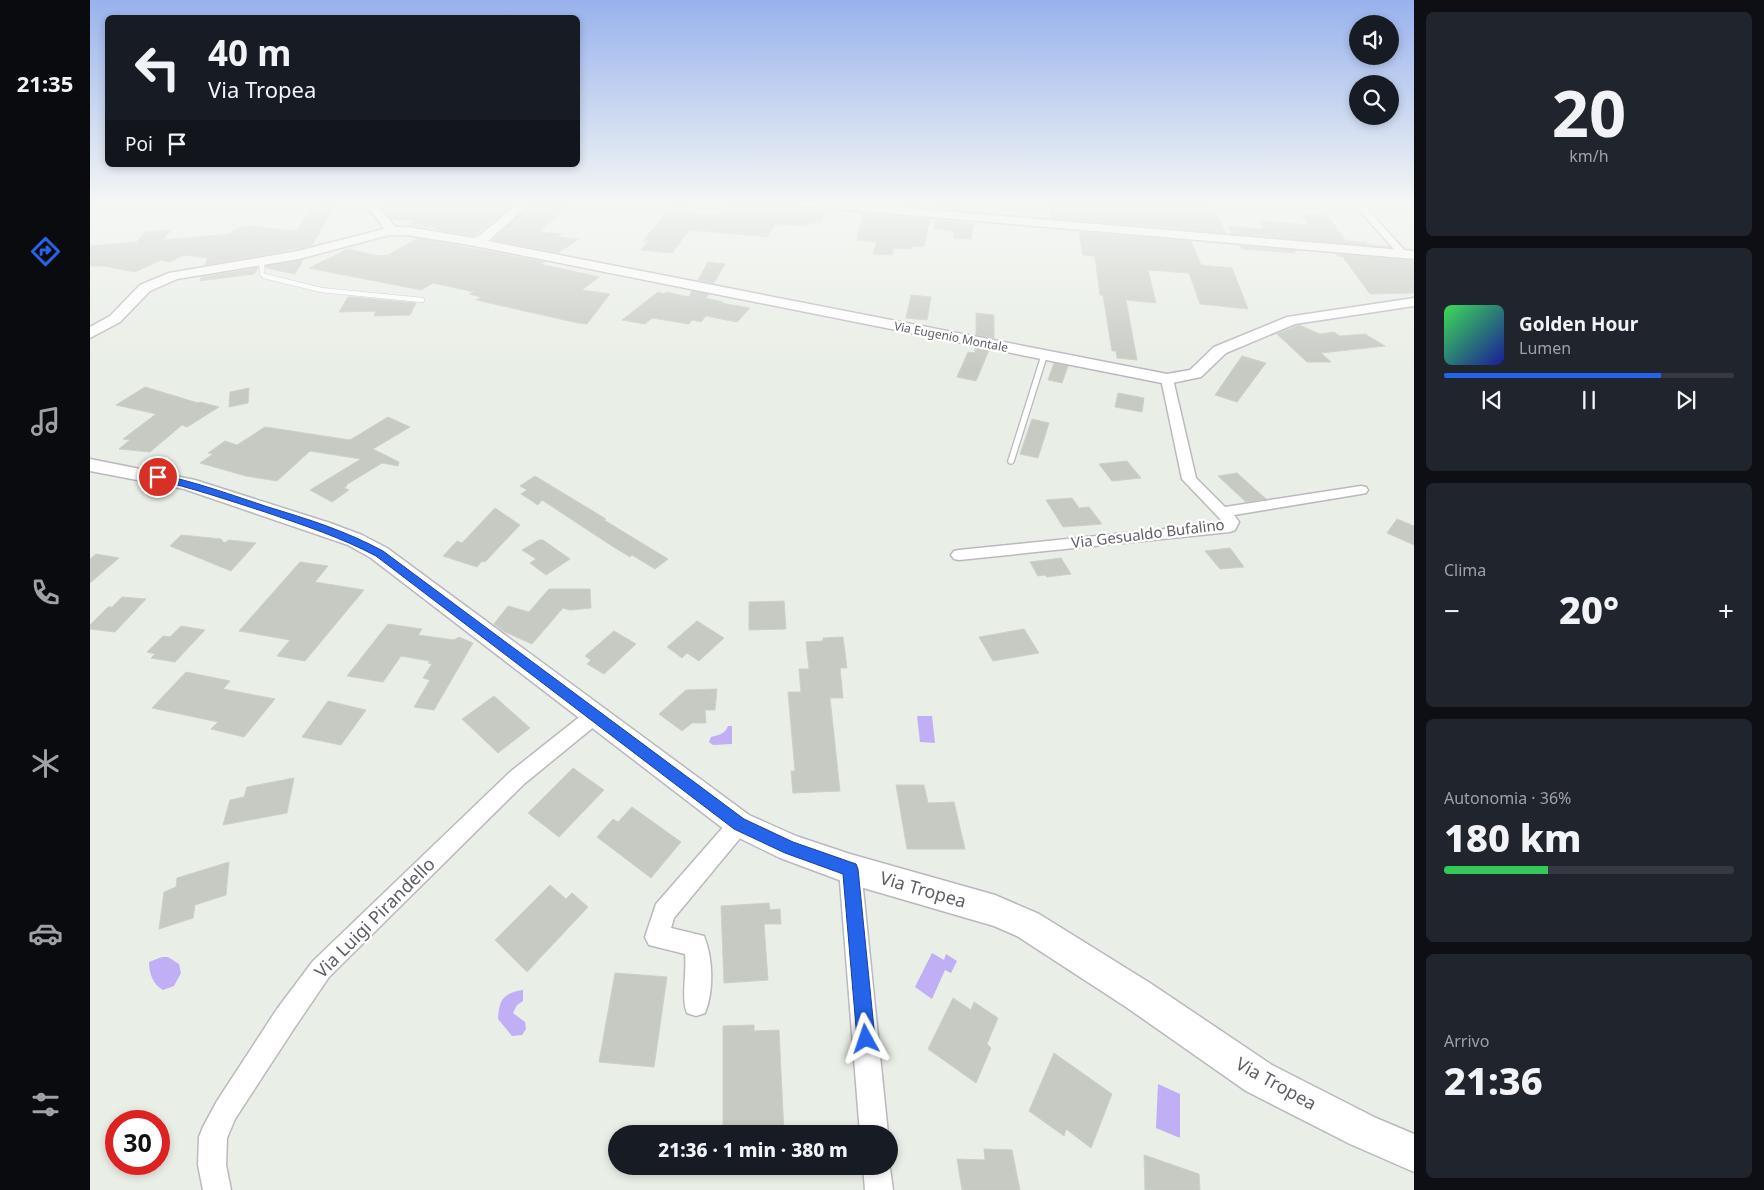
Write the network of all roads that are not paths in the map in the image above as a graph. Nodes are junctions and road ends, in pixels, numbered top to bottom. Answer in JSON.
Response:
{"nodes":[{"id":1,"x":284,"y":258,"type":"edge"},
{"id":2,"x":553,"y":258,"type":"edge"},
{"id":3,"x":258,"y":262,"type":"junction"},
{"id":4,"x":422,"y":300,"type":"dead end"},
{"id":5,"x":1414,"y":302,"type":"edge"},
{"id":6,"x":90,"y":333,"type":"edge"},
{"id":7,"x":1044,"y":356,"type":"junction"},
{"id":8,"x":1167,"y":379,"type":"junction"},
{"id":9,"x":1011,"y":461,"type":"dead end"},
{"id":10,"x":90,"y":465,"type":"edge"},
{"id":11,"x":1361,"y":490,"type":"dead end"},
{"id":12,"x":1223,"y":512,"type":"junction"},
{"id":13,"x":959,"y":554,"type":"dead end"},
{"id":14,"x":594,"y":716,"type":"junction"},
{"id":15,"x":739,"y":824,"type":"junction"},
{"id":16,"x":850,"y":869,"type":"junction"},
{"id":17,"x":696,"y":1004,"type":"dead end"},
{"id":18,"x":873,"y":1125,"type":"edge"},
{"id":19,"x":1414,"y":1153,"type":"edge"},
{"id":20,"x":878,"y":1175,"type":"edge"},
{"id":21,"x":217,"y":1190,"type":"edge"},
{"id":22,"x":879,"y":1190,"type":"edge"}],
"edges":[{"from":1,"to":3,"type":"street","name":"Via Eugenio Montale"},
{"from":2,"to":7,"type":"street","name":"Via Eugenio Montale"},
{"from":3,"to":4,"type":"lane"},
{"from":3,"to":6,"type":"street","name":"Via Eugenio Montale"},
{"from":5,"to":8,"type":"street","name":"Via Eugenio Montale"},
{"from":7,"to":8,"type":"street","name":"Via Eugenio Montale"},
{"from":7,"to":9,"type":"lane"},
{"from":8,"to":12,"type":"street","name":"Via Gesualdo Bufalino"},
{"from":10,"to":14,"type":"street","name":"Via Tropea"},
{"from":11,"to":12,"type":"street"},
{"from":12,"to":13,"type":"street","name":"Via Gesualdo Bufalino"},
{"from":14,"to":15,"type":"street","name":"Via Tropea"},
{"from":14,"to":21,"type":"street","name":"Via Luigi Pirandello"},
{"from":15,"to":16,"type":"street","name":"Via Tropea"},
{"from":15,"to":17,"type":"street"},
{"from":16,"to":18,"type":"street"},
{"from":16,"to":19,"type":"street","name":"Via Tropea"},
{"from":20,"to":22,"type":"street"}]}
